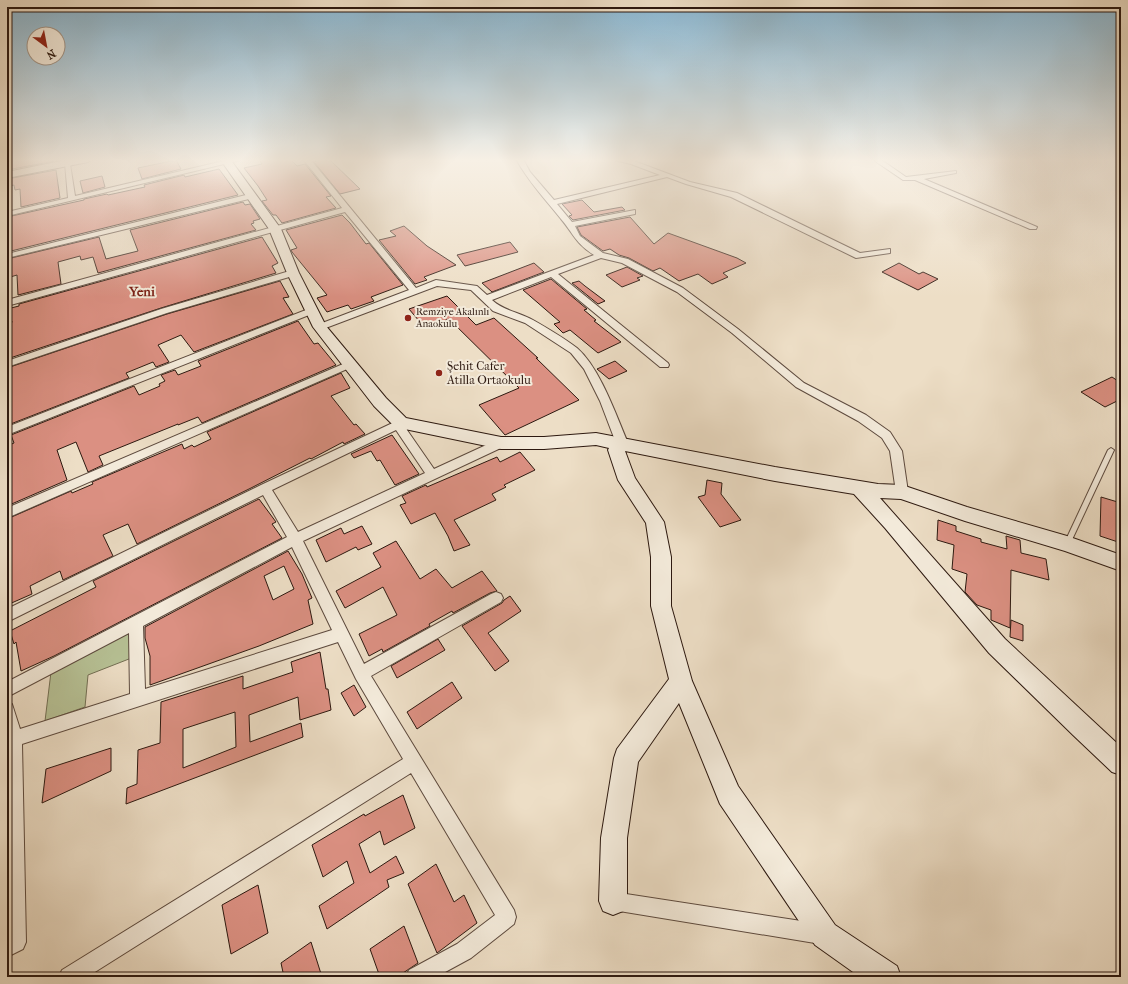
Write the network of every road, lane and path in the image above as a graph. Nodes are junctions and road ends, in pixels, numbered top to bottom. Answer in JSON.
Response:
{"nodes":[{"id":1,"x":46,"y":205,"type":"edge"},
{"id":2,"x":214,"y":205,"type":"edge"},
{"id":3,"x":257,"y":205,"type":"edge"},
{"id":4,"x":344,"y":205,"type":"edge"},
{"id":5,"x":554,"y":205,"type":"edge"},
{"id":6,"x":754,"y":205,"type":"edge"},
{"id":7,"x":980,"y":205,"type":"edge"},
{"id":8,"x":347,"y":209,"type":"junction"},
{"id":9,"x":632,"y":212,"type":"dead end"},
{"id":10,"x":7,"y":214,"type":"edge"},
{"id":11,"x":570,"y":225,"type":"junction"},
{"id":12,"x":1033,"y":227,"type":"dead end"},
{"id":13,"x":275,"y":229,"type":"junction"},
{"id":14,"x":887,"y":251,"type":"dead end"},
{"id":15,"x":600,"y":255,"type":"junction"},
{"id":16,"x":7,"y":256,"type":"edge"},
{"id":17,"x":293,"y":273,"type":"junction"},
{"id":18,"x":553,"y":274,"type":"junction"},
{"id":19,"x":414,"y":291,"type":"junction"},
{"id":20,"x":486,"y":299,"type":"junction"},
{"id":21,"x":7,"y":303,"type":"edge"},
{"id":22,"x":311,"y":311,"type":"junction"},
{"id":23,"x":320,"y":327,"type":"junction"},
{"id":24,"x":7,"y":364,"type":"edge"},
{"id":25,"x":350,"y":364,"type":"junction"},
{"id":26,"x":664,"y":364,"type":"dead end"},
{"id":27,"x":401,"y":424,"type":"junction"},
{"id":28,"x":7,"y":431,"type":"edge"},
{"id":29,"x":501,"y":443,"type":"junction"},
{"id":30,"x":622,"y":443,"type":"junction"},
{"id":31,"x":1112,"y":450,"type":"dead end"},
{"id":32,"x":433,"y":476,"type":"junction"},
{"id":33,"x":265,"y":488,"type":"junction"},
{"id":34,"x":859,"y":488,"type":"junction"},
{"id":35,"x":902,"y":492,"type":"junction"},
{"id":36,"x":7,"y":513,"type":"edge"},
{"id":37,"x":295,"y":539,"type":"junction"},
{"id":38,"x":1067,"y":544,"type":"junction"},
{"id":39,"x":1121,"y":563,"type":"edge"},
{"id":40,"x":496,"y":598,"type":"dead end"},
{"id":41,"x":7,"y":616,"type":"edge"},
{"id":42,"x":136,"y":623,"type":"junction"},
{"id":43,"x":341,"y":634,"type":"junction"},
{"id":44,"x":361,"y":674,"type":"junction"},
{"id":45,"x":681,"y":681,"type":"junction"},
{"id":46,"x":7,"y":690,"type":"edge"},
{"id":47,"x":138,"y":699,"type":"junction"},
{"id":48,"x":7,"y":709,"type":"edge"},
{"id":49,"x":14,"y":739,"type":"junction"},
{"id":50,"x":413,"y":762,"type":"junction"},
{"id":51,"x":1121,"y":763,"type":"edge"},
{"id":52,"x":613,"y":901,"type":"joint"},
{"id":53,"x":825,"y":935,"type":"junction"},
{"id":54,"x":7,"y":947,"type":"edge"},
{"id":55,"x":69,"y":977,"type":"edge"},
{"id":56,"x":416,"y":977,"type":"edge"},
{"id":57,"x":886,"y":977,"type":"edge"}],
"edges":[{"from":1,"to":10,"type":"street"},
{"from":2,"to":16,"type":"street"},
{"from":3,"to":13,"type":"street"},
{"from":4,"to":8,"type":"street"},
{"from":5,"to":11,"type":"street"},
{"from":6,"to":14,"type":"street"},
{"from":7,"to":12,"type":"street"},
{"from":8,"to":13,"type":"street"},
{"from":8,"to":19,"type":"street"},
{"from":9,"to":11,"type":"street"},
{"from":11,"to":15,"type":"street"},
{"from":13,"to":17,"type":"street"},
{"from":13,"to":21,"type":"street"},
{"from":15,"to":18,"type":"street"},
{"from":15,"to":35,"type":"street"},
{"from":17,"to":22,"type":"street"},
{"from":17,"to":24,"type":"street"},
{"from":18,"to":20,"type":"street"},
{"from":18,"to":26,"type":"street"},
{"from":19,"to":20,"type":"street"},
{"from":19,"to":23,"type":"street"},
{"from":20,"to":30,"type":"street"},
{"from":22,"to":23,"type":"street"},
{"from":22,"to":28,"type":"street"},
{"from":23,"to":25,"type":"street"},
{"from":25,"to":27,"type":"street"},
{"from":25,"to":36,"type":"street"},
{"from":27,"to":29,"type":"street"},
{"from":27,"to":32,"type":"street"},
{"from":27,"to":33,"type":"street"},
{"from":29,"to":30,"type":"street"},
{"from":29,"to":32,"type":"street"},
{"from":30,"to":34,"type":"street"},
{"from":30,"to":45,"type":"street"},
{"from":31,"to":38,"type":"lane"},
{"from":32,"to":37,"type":"street"},
{"from":33,"to":37,"type":"street"},
{"from":33,"to":41,"type":"street"},
{"from":34,"to":35,"type":"street"},
{"from":34,"to":51,"type":"street"},
{"from":35,"to":38,"type":"street"},
{"from":37,"to":42,"type":"street"},
{"from":37,"to":43,"type":"street"},
{"from":38,"to":39,"type":"street"},
{"from":40,"to":44,"type":"street"},
{"from":42,"to":46,"type":"street"},
{"from":42,"to":47,"type":"street"},
{"from":43,"to":44,"type":"street"},
{"from":43,"to":47,"type":"street"},
{"from":44,"to":50,"type":"street"},
{"from":45,"to":52,"type":"street"},
{"from":45,"to":53,"type":"street"},
{"from":47,"to":49,"type":"street"},
{"from":48,"to":49,"type":"street"},
{"from":49,"to":54,"type":"street"},
{"from":50,"to":55,"type":"street"},
{"from":50,"to":56,"type":"street"},
{"from":52,"to":53,"type":"street"},
{"from":53,"to":57,"type":"street"}]}
